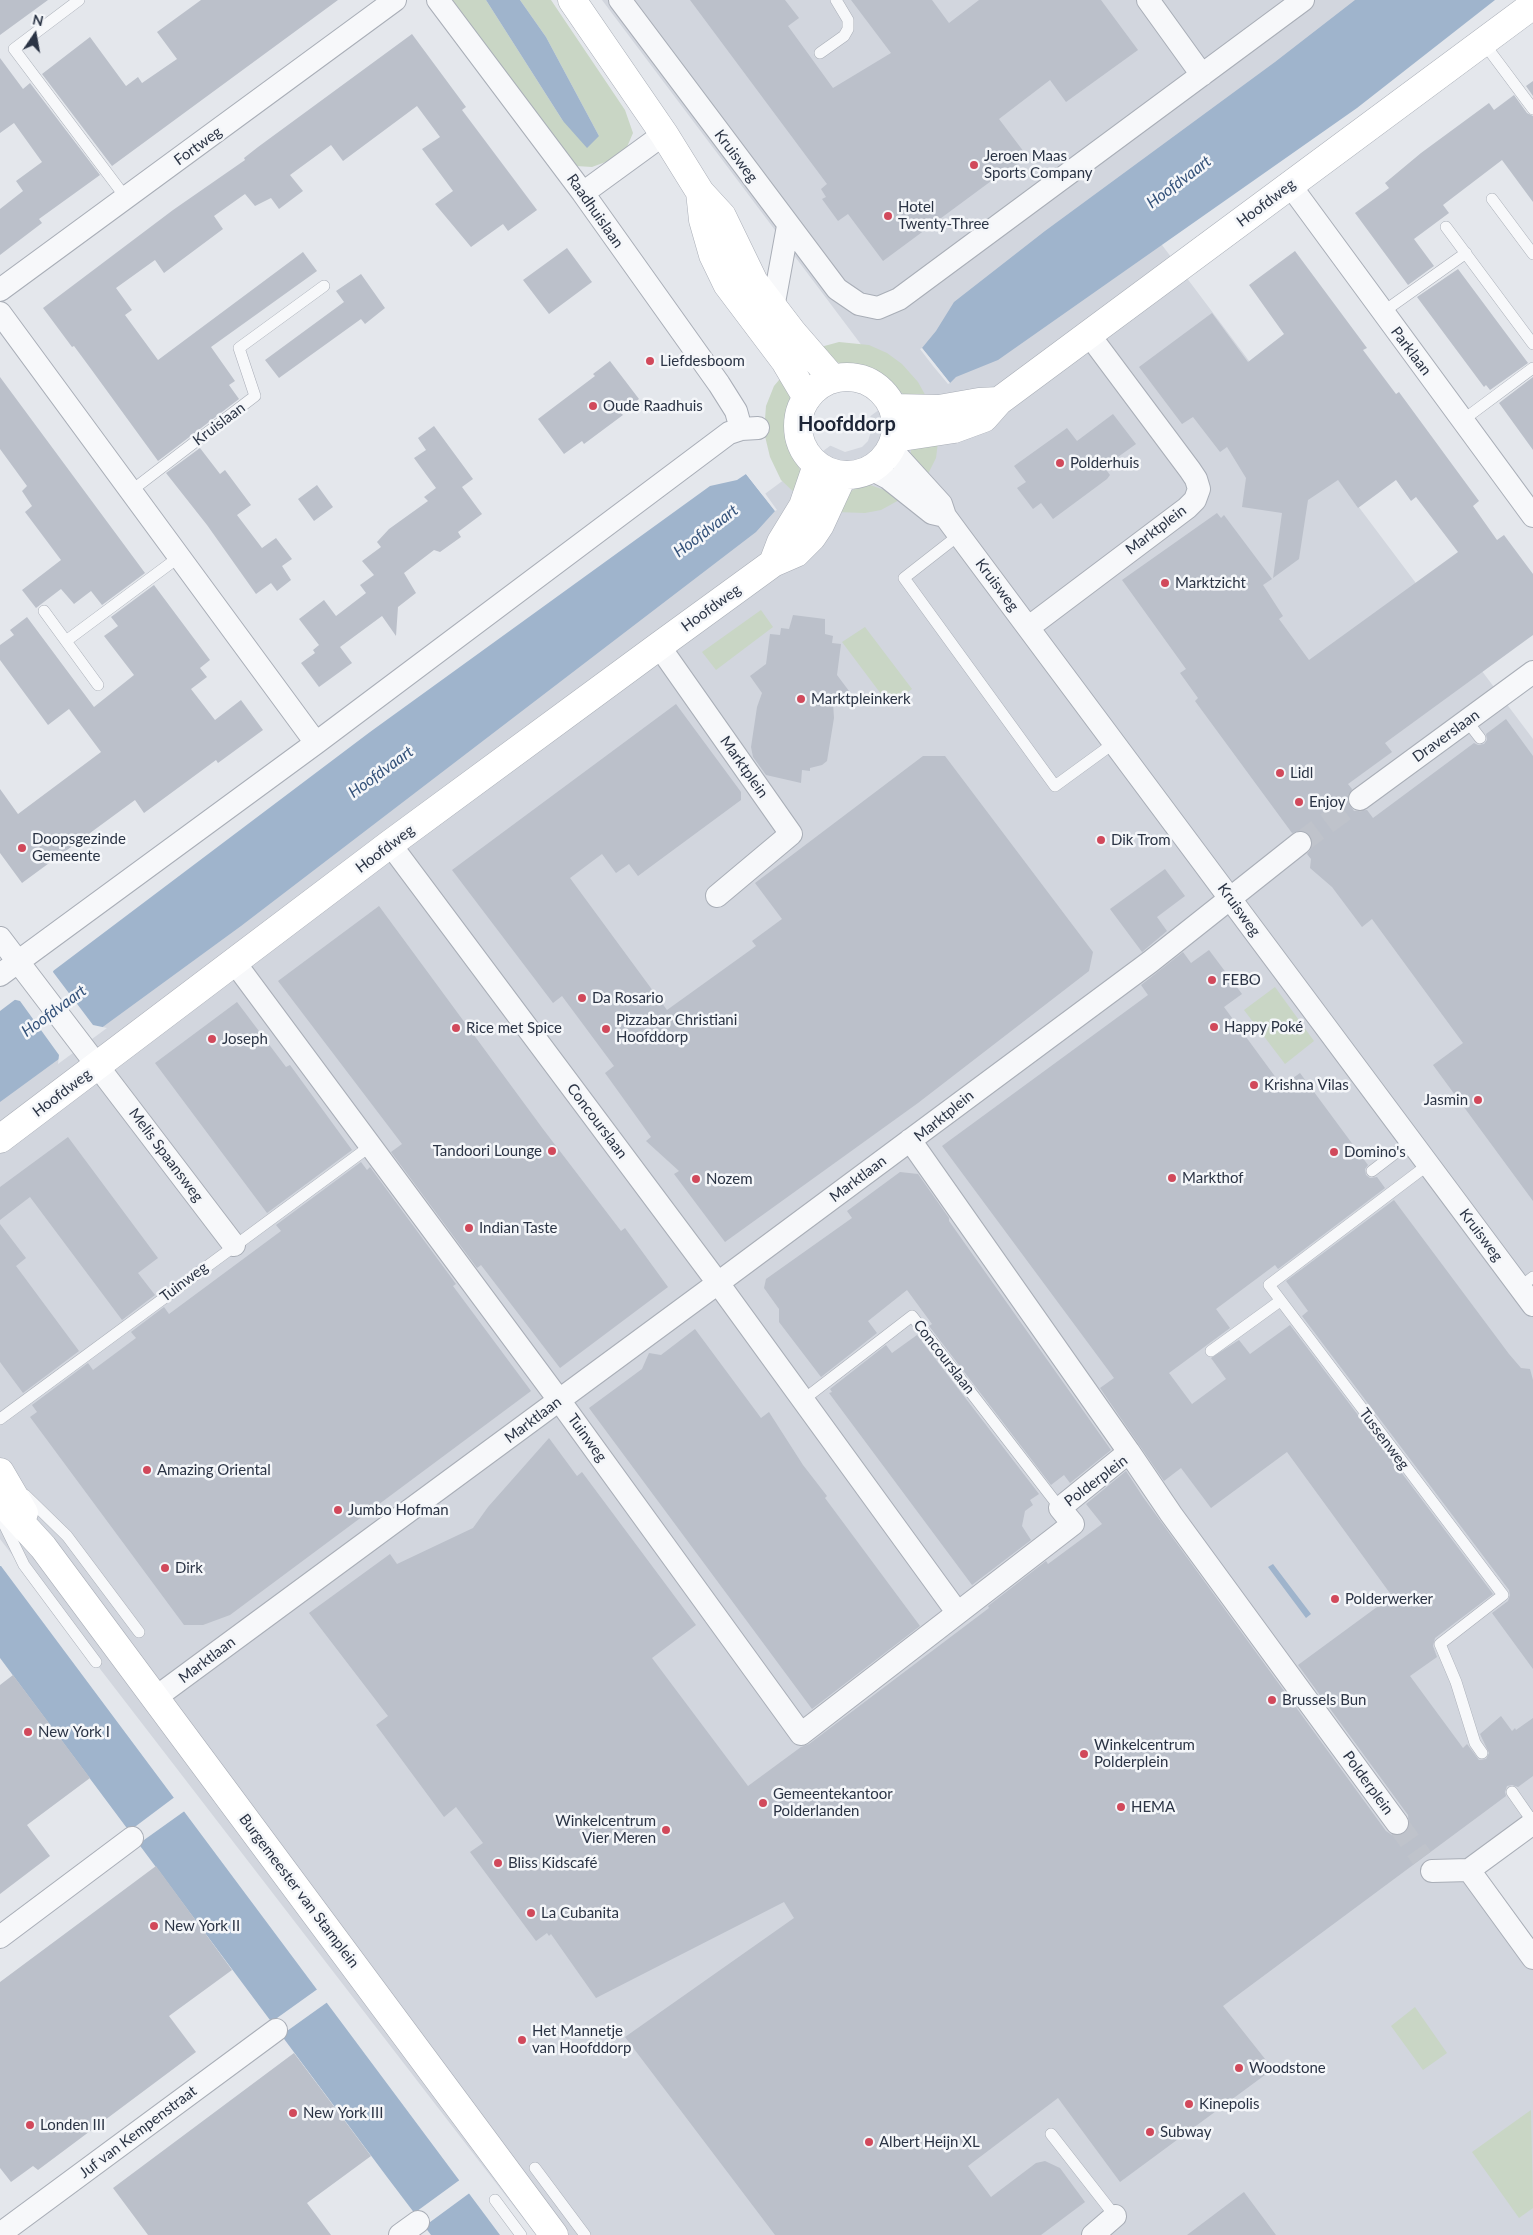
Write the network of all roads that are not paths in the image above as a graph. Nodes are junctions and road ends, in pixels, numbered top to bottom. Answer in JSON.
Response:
{"nodes":[{"id":1,"x":79,"y":0,"type":"edge"},
{"id":2,"x":395,"y":0,"type":"edge"},
{"id":3,"x":438,"y":0,"type":"edge"},
{"id":4,"x":572,"y":0,"type":"edge"},
{"id":5,"x":620,"y":0,"type":"edge"},
{"id":6,"x":836,"y":0,"type":"edge"},
{"id":7,"x":1148,"y":0,"type":"edge"},
{"id":8,"x":1303,"y":0,"type":"edge"},
{"id":9,"x":1533,"y":5,"type":"edge"},
{"id":10,"x":1483,"y":42,"type":"junction"},
{"id":11,"x":820,"y":53,"type":"dead end"},
{"id":12,"x":1202,"y":75,"type":"junction"},
{"id":13,"x":1533,"y":109,"type":"edge"},
{"id":14,"x":664,"y":134,"type":"junction"},
{"id":15,"x":1290,"y":185,"type":"junction"},
{"id":16,"x":700,"y":192,"type":"junction"},
{"id":17,"x":583,"y":193,"type":"junction"},
{"id":18,"x":126,"y":198,"type":"junction"},
{"id":19,"x":1492,"y":199,"type":"dead end"},
{"id":20,"x":788,"y":226,"type":"junction"},
{"id":21,"x":1446,"y":227,"type":"dead end"},
{"id":22,"x":1466,"y":253,"type":"junction"},
{"id":23,"x":1533,"y":254,"type":"edge"},
{"id":24,"x":324,"y":286,"type":"dead end"},
{"id":25,"x":0,"y":290,"type":"edge"},
{"id":26,"x":774,"y":308,"type":"junction"},
{"id":27,"x":1383,"y":312,"type":"junction"},
{"id":28,"x":0,"y":313,"type":"edge"},
{"id":29,"x":1090,"y":336,"type":"junction"},
{"id":30,"x":1533,"y":344,"type":"edge"},
{"id":31,"x":1533,"y":368,"type":"edge"},
{"id":32,"x":832,"y":378,"type":"junction"},
{"id":33,"x":807,"y":398,"type":"junction"},
{"id":34,"x":999,"y":401,"type":"junction"},
{"id":35,"x":894,"y":408,"type":"junction"},
{"id":36,"x":1462,"y":420,"type":"junction"},
{"id":37,"x":893,"y":443,"type":"junction"},
{"id":38,"x":817,"y":465,"type":"junction"},
{"id":39,"x":871,"y":469,"type":"junction"},
{"id":40,"x":843,"y":475,"type":"junction"},
{"id":41,"x":131,"y":491,"type":"junction"},
{"id":42,"x":945,"y":516,"type":"junction"},
{"id":43,"x":1533,"y":516,"type":"edge"},
{"id":44,"x":959,"y":535,"type":"junction"},
{"id":45,"x":179,"y":557,"type":"junction"},
{"id":46,"x":773,"y":562,"type":"junction"},
{"id":47,"x":44,"y":611,"type":"dead end"},
{"id":48,"x":1029,"y":627,"type":"junction"},
{"id":49,"x":66,"y":641,"type":"junction"},
{"id":50,"x":659,"y":646,"type":"junction"},
{"id":51,"x":1533,"y":672,"type":"edge"},
{"id":52,"x":98,"y":684,"type":"dead end"},
{"id":53,"x":316,"y":743,"type":"junction"},
{"id":54,"x":1114,"y":743,"type":"junction"},
{"id":55,"x":1360,"y":799,"type":"tunnel mouth"},
{"id":56,"x":1300,"y":843,"type":"tunnel mouth"},
{"id":57,"x":390,"y":844,"type":"junction"},
{"id":58,"x":717,"y":896,"type":"dead end"},
{"id":59,"x":1230,"y":898,"type":"junction"},
{"id":60,"x":0,"y":938,"type":"edge"},
{"id":61,"x":235,"y":963,"type":"junction"},
{"id":62,"x":16,"y":971,"type":"edge"},
{"id":63,"x":90,"y":1058,"type":"junction"},
{"id":64,"x":0,"y":1139,"type":"edge"},
{"id":65,"x":910,"y":1140,"type":"junction"},
{"id":66,"x":1412,"y":1141,"type":"junction"},
{"id":67,"x":369,"y":1147,"type":"junction"},
{"id":68,"x":1429,"y":1164,"type":"junction"},
{"id":69,"x":1372,"y":1171,"type":"dead end"},
{"id":70,"x":234,"y":1245,"type":"junction"},
{"id":71,"x":1526,"y":1282,"type":"edge"},
{"id":72,"x":718,"y":1283,"type":"junction"},
{"id":73,"x":1280,"y":1300,"type":"junction"},
{"id":74,"x":1533,"y":1305,"type":"edge"},
{"id":75,"x":1211,"y":1351,"type":"dead end"},
{"id":76,"x":559,"y":1400,"type":"junction"},
{"id":77,"x":802,"y":1400,"type":"junction"},
{"id":78,"x":0,"y":1419,"type":"edge"},
{"id":79,"x":1129,"y":1452,"type":"junction"},
{"id":80,"x":0,"y":1471,"type":"edge"},
{"id":81,"x":0,"y":1500,"type":"edge"},
{"id":82,"x":1060,"y":1508,"type":"junction"},
{"id":83,"x":0,"y":1516,"type":"edge"},
{"id":84,"x":43,"y":1547,"type":"junction"},
{"id":85,"x":957,"y":1612,"type":"junction"},
{"id":86,"x":138,"y":1632,"type":"dead end"},
{"id":87,"x":96,"y":1662,"type":"dead end"},
{"id":88,"x":155,"y":1698,"type":"junction"},
{"id":89,"x":800,"y":1734,"type":"joint"},
{"id":90,"x":1482,"y":1753,"type":"dead end"},
{"id":91,"x":1512,"y":1792,"type":"dead end"},
{"id":92,"x":1533,"y":1822,"type":"edge"},
{"id":93,"x":1397,"y":1823,"type":"tunnel mouth"},
{"id":94,"x":132,"y":1838,"type":"dead end"},
{"id":95,"x":1424,"y":1870,"type":"dead end"},
{"id":96,"x":1469,"y":1870,"type":"junction"},
{"id":97,"x":0,"y":1937,"type":"edge"},
{"id":98,"x":1533,"y":1958,"type":"edge"},
{"id":99,"x":276,"y":2030,"type":"dead end"},
{"id":100,"x":1051,"y":2134,"type":"dead end"},
{"id":101,"x":535,"y":2168,"type":"dead end"},
{"id":102,"x":495,"y":2200,"type":"dead end"},
{"id":103,"x":1116,"y":2216,"type":"joint"},
{"id":104,"x":418,"y":2222,"type":"dead end"},
{"id":105,"x":0,"y":2234,"type":"edge"},
{"id":106,"x":400,"y":2235,"type":"edge"},
{"id":107,"x":521,"y":2235,"type":"edge"},
{"id":108,"x":554,"y":2235,"type":"edge"},
{"id":109,"x":585,"y":2235,"type":"edge"},
{"id":110,"x":1093,"y":2235,"type":"edge"}],
"edges":[{"from":1,"to":18,"type":"lane"},
{"from":2,"to":18,"type":"street","name":"Fortweg"},
{"from":3,"to":17,"type":"street","name":"Raadhuislaan"},
{"from":4,"to":14,"type":"street"},
{"from":5,"to":20,"type":"street","name":"Kruisweg"},
{"from":6,"to":11,"type":"lane"},
{"from":7,"to":12,"type":"street"},
{"from":8,"to":12,"type":"street"},
{"from":9,"to":10,"type":"street","name":"Hoofdweg"},
{"from":10,"to":13,"type":"lane"},
{"from":10,"to":15,"type":"street","name":"Hoofdweg"},
{"from":12,"to":20,"type":"street","name":"Kruisweg"},
{"from":14,"to":16,"type":"street"},
{"from":14,"to":17,"type":"street"},
{"from":15,"to":27,"type":"street","name":"Parklaan"},
{"from":15,"to":29,"type":"street","name":"Hoofdweg"},
{"from":16,"to":26,"type":"street"},
{"from":16,"to":33,"type":"street"},
{"from":17,"to":53,"type":"street","name":"Raadhuislaan"},
{"from":18,"to":25,"type":"street","name":"Fortweg"},
{"from":19,"to":23,"type":"lane"},
{"from":20,"to":26,"type":"street"},
{"from":21,"to":22,"type":"lane"},
{"from":22,"to":27,"type":"lane"},
{"from":22,"to":30,"type":"lane"},
{"from":24,"to":41,"type":"lane","name":"Kruislaan"},
{"from":26,"to":32,"type":"street"},
{"from":27,"to":36,"type":"street","name":"Parklaan"},
{"from":28,"to":41,"type":"street"},
{"from":29,"to":34,"type":"street","name":"Hoofdweg"},
{"from":29,"to":48,"type":"street","name":"Marktplein"},
{"from":31,"to":36,"type":"lane"},
{"from":32,"to":33,"type":"street"},
{"from":32,"to":35,"type":"street"},
{"from":33,"to":38,"type":"street"},
{"from":34,"to":35,"type":"street","name":"Hoofdweg"},
{"from":34,"to":37,"type":"street","name":"Hoofdweg"},
{"from":35,"to":37,"type":"street"},
{"from":36,"to":43,"type":"street","name":"Parklaan"},
{"from":37,"to":39,"type":"street"},
{"from":37,"to":42,"type":"street","name":"Kruisweg"},
{"from":38,"to":40,"type":"street"},
{"from":38,"to":46,"type":"street"},
{"from":39,"to":40,"type":"street"},
{"from":39,"to":42,"type":"street","name":"Kruisweg"},
{"from":40,"to":46,"type":"street","name":"Hoofdweg"},
{"from":41,"to":45,"type":"street"},
{"from":42,"to":44,"type":"street","name":"Kruisweg"},
{"from":44,"to":48,"type":"street","name":"Kruisweg"},
{"from":44,"to":54,"type":"lane"},
{"from":45,"to":49,"type":"lane"},
{"from":45,"to":53,"type":"street"},
{"from":46,"to":50,"type":"street","name":"Hoofdweg"},
{"from":47,"to":49,"type":"lane"},
{"from":48,"to":54,"type":"street","name":"Kruisweg"},
{"from":49,"to":52,"type":"lane"},
{"from":50,"to":57,"type":"street","name":"Hoofdweg"},
{"from":50,"to":58,"type":"street","name":"Marktplein"},
{"from":51,"to":55,"type":"street","name":"Draverslaan"},
{"from":53,"to":62,"type":"street"},
{"from":54,"to":59,"type":"street","name":"Kruisweg"},
{"from":56,"to":59,"type":"street"},
{"from":57,"to":61,"type":"street","name":"Hoofdweg"},
{"from":57,"to":72,"type":"street","name":"Concourslaan"},
{"from":59,"to":65,"type":"street","name":"Marktplein"},
{"from":59,"to":66,"type":"street","name":"Kruisweg"},
{"from":60,"to":62,"type":"street","name":"Melis Spaansweg"},
{"from":61,"to":63,"type":"street","name":"Hoofdweg"},
{"from":61,"to":67,"type":"street","name":"Tuinweg"},
{"from":62,"to":63,"type":"street","name":"Melis Spaansweg"},
{"from":63,"to":64,"type":"street","name":"Hoofdweg"},
{"from":63,"to":70,"type":"street","name":"Melis Spaansweg"},
{"from":65,"to":72,"type":"street","name":"Marktlaan"},
{"from":65,"to":79,"type":"street","name":"Marktplein"},
{"from":66,"to":68,"type":"street","name":"Kruisweg"},
{"from":66,"to":69,"type":"lane"},
{"from":67,"to":70,"type":"lane","name":"Tuinweg"},
{"from":67,"to":76,"type":"street","name":"Tuinweg"},
{"from":68,"to":71,"type":"street","name":"Kruisweg"},
{"from":68,"to":73,"type":"lane","name":"Tussenweg"},
{"from":70,"to":78,"type":"lane","name":"Tuinweg"},
{"from":71,"to":74,"type":"street","name":"Kruisweg"},
{"from":72,"to":76,"type":"street","name":"Marktlaan"},
{"from":72,"to":77,"type":"street","name":"Concourslaan"},
{"from":73,"to":75,"type":"lane"},
{"from":73,"to":90,"type":"lane","name":"Tussenweg"},
{"from":76,"to":88,"type":"street","name":"Marktlaan"},
{"from":76,"to":89,"type":"street","name":"Tuinweg"},
{"from":77,"to":82,"type":"lane","name":"Concourslaan"},
{"from":77,"to":85,"type":"street","name":"Concourslaan"},
{"from":79,"to":82,"type":"street","name":"Polderplein"},
{"from":79,"to":93,"type":"street","name":"Polderplein"},
{"from":80,"to":84,"type":"street","name":"Burgemeester van Stamplein"},
{"from":80,"to":86,"type":"lane"},
{"from":81,"to":84,"type":"street","name":"Burgemeester van Stamplein"},
{"from":82,"to":85,"type":"street","name":"Polderplein"},
{"from":83,"to":87,"type":"lane"},
{"from":84,"to":88,"type":"street","name":"Burgemeester van Stamplein"},
{"from":85,"to":89,"type":"street","name":"Polderplein"},
{"from":88,"to":108,"type":"street","name":"Burgemeester van Stamplein"},
{"from":91,"to":92,"type":"lane"},
{"from":92,"to":96,"type":"street"},
{"from":94,"to":97,"type":"street"},
{"from":95,"to":96,"type":"street"},
{"from":96,"to":98,"type":"street"},
{"from":99,"to":105,"type":"street","name":"Juf van Kempenstraat"},
{"from":100,"to":103,"type":"lane"},
{"from":101,"to":109,"type":"lane"},
{"from":102,"to":107,"type":"lane"},
{"from":103,"to":110,"type":"street"},
{"from":104,"to":106,"type":"street"}]}
